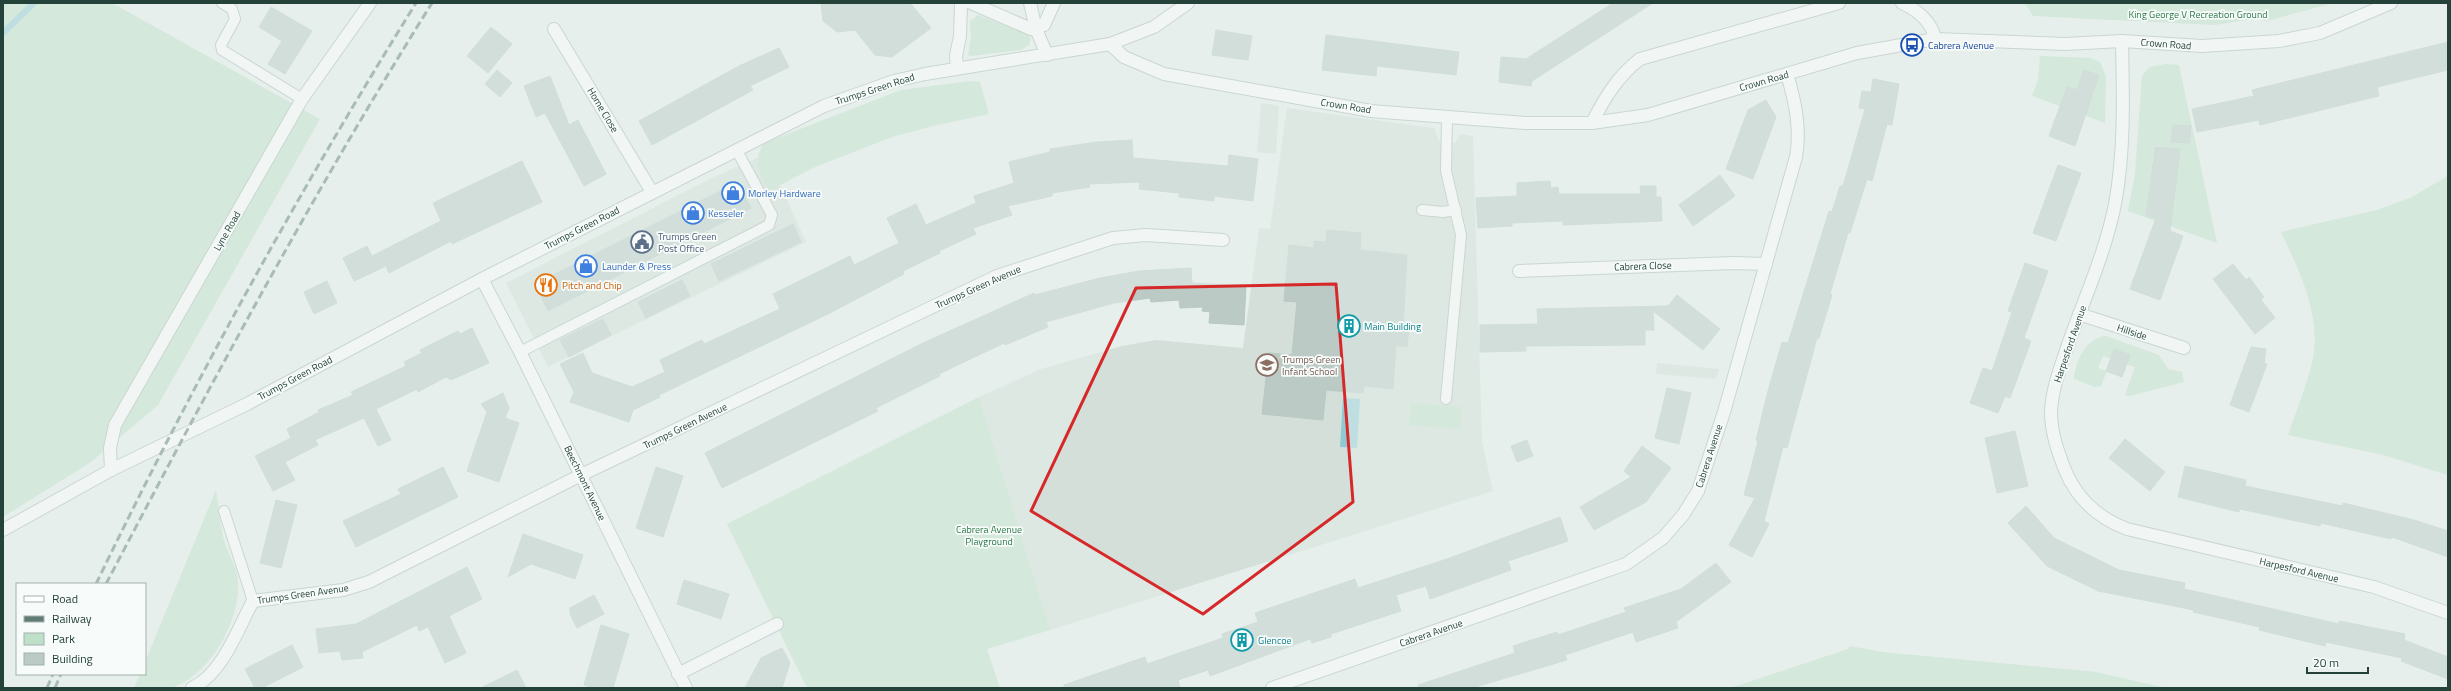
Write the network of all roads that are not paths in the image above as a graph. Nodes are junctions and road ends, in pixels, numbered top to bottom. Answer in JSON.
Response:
{"nodes":[{"id":1,"x":222,"y":3,"type":"edge"},
{"id":2,"x":370,"y":3,"type":"edge"},
{"id":3,"x":961,"y":3,"type":"edge"},
{"id":4,"x":971,"y":3,"type":"edge"},
{"id":5,"x":1030,"y":3,"type":"edge"},
{"id":6,"x":1054,"y":3,"type":"edge"},
{"id":7,"x":1188,"y":3,"type":"edge"},
{"id":8,"x":1839,"y":3,"type":"edge"},
{"id":9,"x":1902,"y":3,"type":"edge"},
{"id":10,"x":2391,"y":3,"type":"edge"},
{"id":11,"x":554,"y":29,"type":"dead end"},
{"id":12,"x":1036,"y":29,"type":"junction"},
{"id":13,"x":1935,"y":39,"type":"junction"},
{"id":14,"x":2122,"y":41,"type":"junction"},
{"id":15,"x":1110,"y":44,"type":"junction"},
{"id":16,"x":1046,"y":55,"type":"junction"},
{"id":17,"x":957,"y":68,"type":"junction"},
{"id":18,"x":1787,"y":74,"type":"junction"},
{"id":19,"x":302,"y":99,"type":"junction"},
{"id":20,"x":1447,"y":117,"type":"junction"},
{"id":21,"x":1592,"y":123,"type":"junction"},
{"id":22,"x":738,"y":151,"type":"junction"},
{"id":23,"x":652,"y":192,"type":"junction"},
{"id":24,"x":1422,"y":210,"type":"dead end"},
{"id":25,"x":1456,"y":210,"type":"junction"},
{"id":26,"x":1223,"y":240,"type":"dead end"},
{"id":27,"x":1766,"y":264,"type":"junction"},
{"id":28,"x":1519,"y":271,"type":"dead end"},
{"id":29,"x":482,"y":279,"type":"junction"},
{"id":30,"x":2079,"y":314,"type":"junction"},
{"id":31,"x":2184,"y":348,"type":"dead end"},
{"id":32,"x":520,"y":352,"type":"junction"},
{"id":33,"x":1446,"y":399,"type":"dead end"},
{"id":34,"x":110,"y":470,"type":"junction"},
{"id":35,"x":581,"y":475,"type":"junction"},
{"id":36,"x":224,"y":511,"type":"dead end"},
{"id":37,"x":3,"y":530,"type":"edge"},
{"id":38,"x":253,"y":601,"type":"junction"},
{"id":39,"x":2448,"y":613,"type":"edge"},
{"id":40,"x":777,"y":624,"type":"dead end"},
{"id":41,"x":678,"y":674,"type":"junction"},
{"id":42,"x":192,"y":688,"type":"edge"},
{"id":43,"x":686,"y":688,"type":"edge"},
{"id":44,"x":1272,"y":688,"type":"edge"}],
"edges":[{"from":1,"to":19,"type":"lane"},
{"from":2,"to":19,"type":"street","name":"Lyne Road"},
{"from":3,"to":17,"type":"street"},
{"from":4,"to":12,"type":"street"},
{"from":5,"to":12,"type":"street"},
{"from":6,"to":12,"type":"street"},
{"from":7,"to":15,"type":"street","name":"Trumps Green Road"},
{"from":8,"to":21,"type":"street"},
{"from":9,"to":13,"type":"street"},
{"from":10,"to":14,"type":"street","name":"Crown Road"},
{"from":11,"to":23,"type":"street","name":"Home Close"},
{"from":12,"to":16,"type":"street"},
{"from":13,"to":14,"type":"street","name":"Crown Road"},
{"from":13,"to":18,"type":"street","name":"Crown Road"},
{"from":14,"to":30,"type":"street","name":"Harpesford Avenue"},
{"from":15,"to":16,"type":"street","name":"Trumps Green Road"},
{"from":15,"to":20,"type":"street","name":"Crown Road"},
{"from":16,"to":17,"type":"street","name":"Trumps Green Road"},
{"from":17,"to":22,"type":"street","name":"Trumps Green Road"},
{"from":18,"to":21,"type":"street","name":"Crown Road"},
{"from":18,"to":27,"type":"street","name":"Cabrera Avenue"},
{"from":19,"to":34,"type":"street","name":"Lyne Road"},
{"from":20,"to":21,"type":"street","name":"Crown Road"},
{"from":20,"to":25,"type":"lane"},
{"from":22,"to":23,"type":"street","name":"Trumps Green Road"},
{"from":22,"to":32,"type":"lane"},
{"from":23,"to":29,"type":"street","name":"Trumps Green Road"},
{"from":24,"to":25,"type":"lane"},
{"from":25,"to":33,"type":"lane"},
{"from":26,"to":35,"type":"street","name":"Trumps Green Avenue"},
{"from":27,"to":28,"type":"street","name":"Cabrera Close"},
{"from":27,"to":44,"type":"street","name":"Cabrera Avenue"},
{"from":29,"to":32,"type":"street","name":"Beechmont Avenue"},
{"from":29,"to":34,"type":"street","name":"Trumps Green Road"},
{"from":30,"to":31,"type":"street","name":"Hillside"},
{"from":30,"to":39,"type":"street","name":"Harpesford Avenue"},
{"from":32,"to":35,"type":"street","name":"Beechmont Avenue"},
{"from":34,"to":37,"type":"street","name":"Trumps Green Road"},
{"from":35,"to":38,"type":"street","name":"Trumps Green Avenue"},
{"from":35,"to":41,"type":"street","name":"Beechmont Avenue"},
{"from":36,"to":38,"type":"lane"},
{"from":38,"to":42,"type":"street","name":"Trumps Green Avenue"},
{"from":40,"to":41,"type":"street"},
{"from":41,"to":43,"type":"street","name":"Beechmont Avenue"}]}
